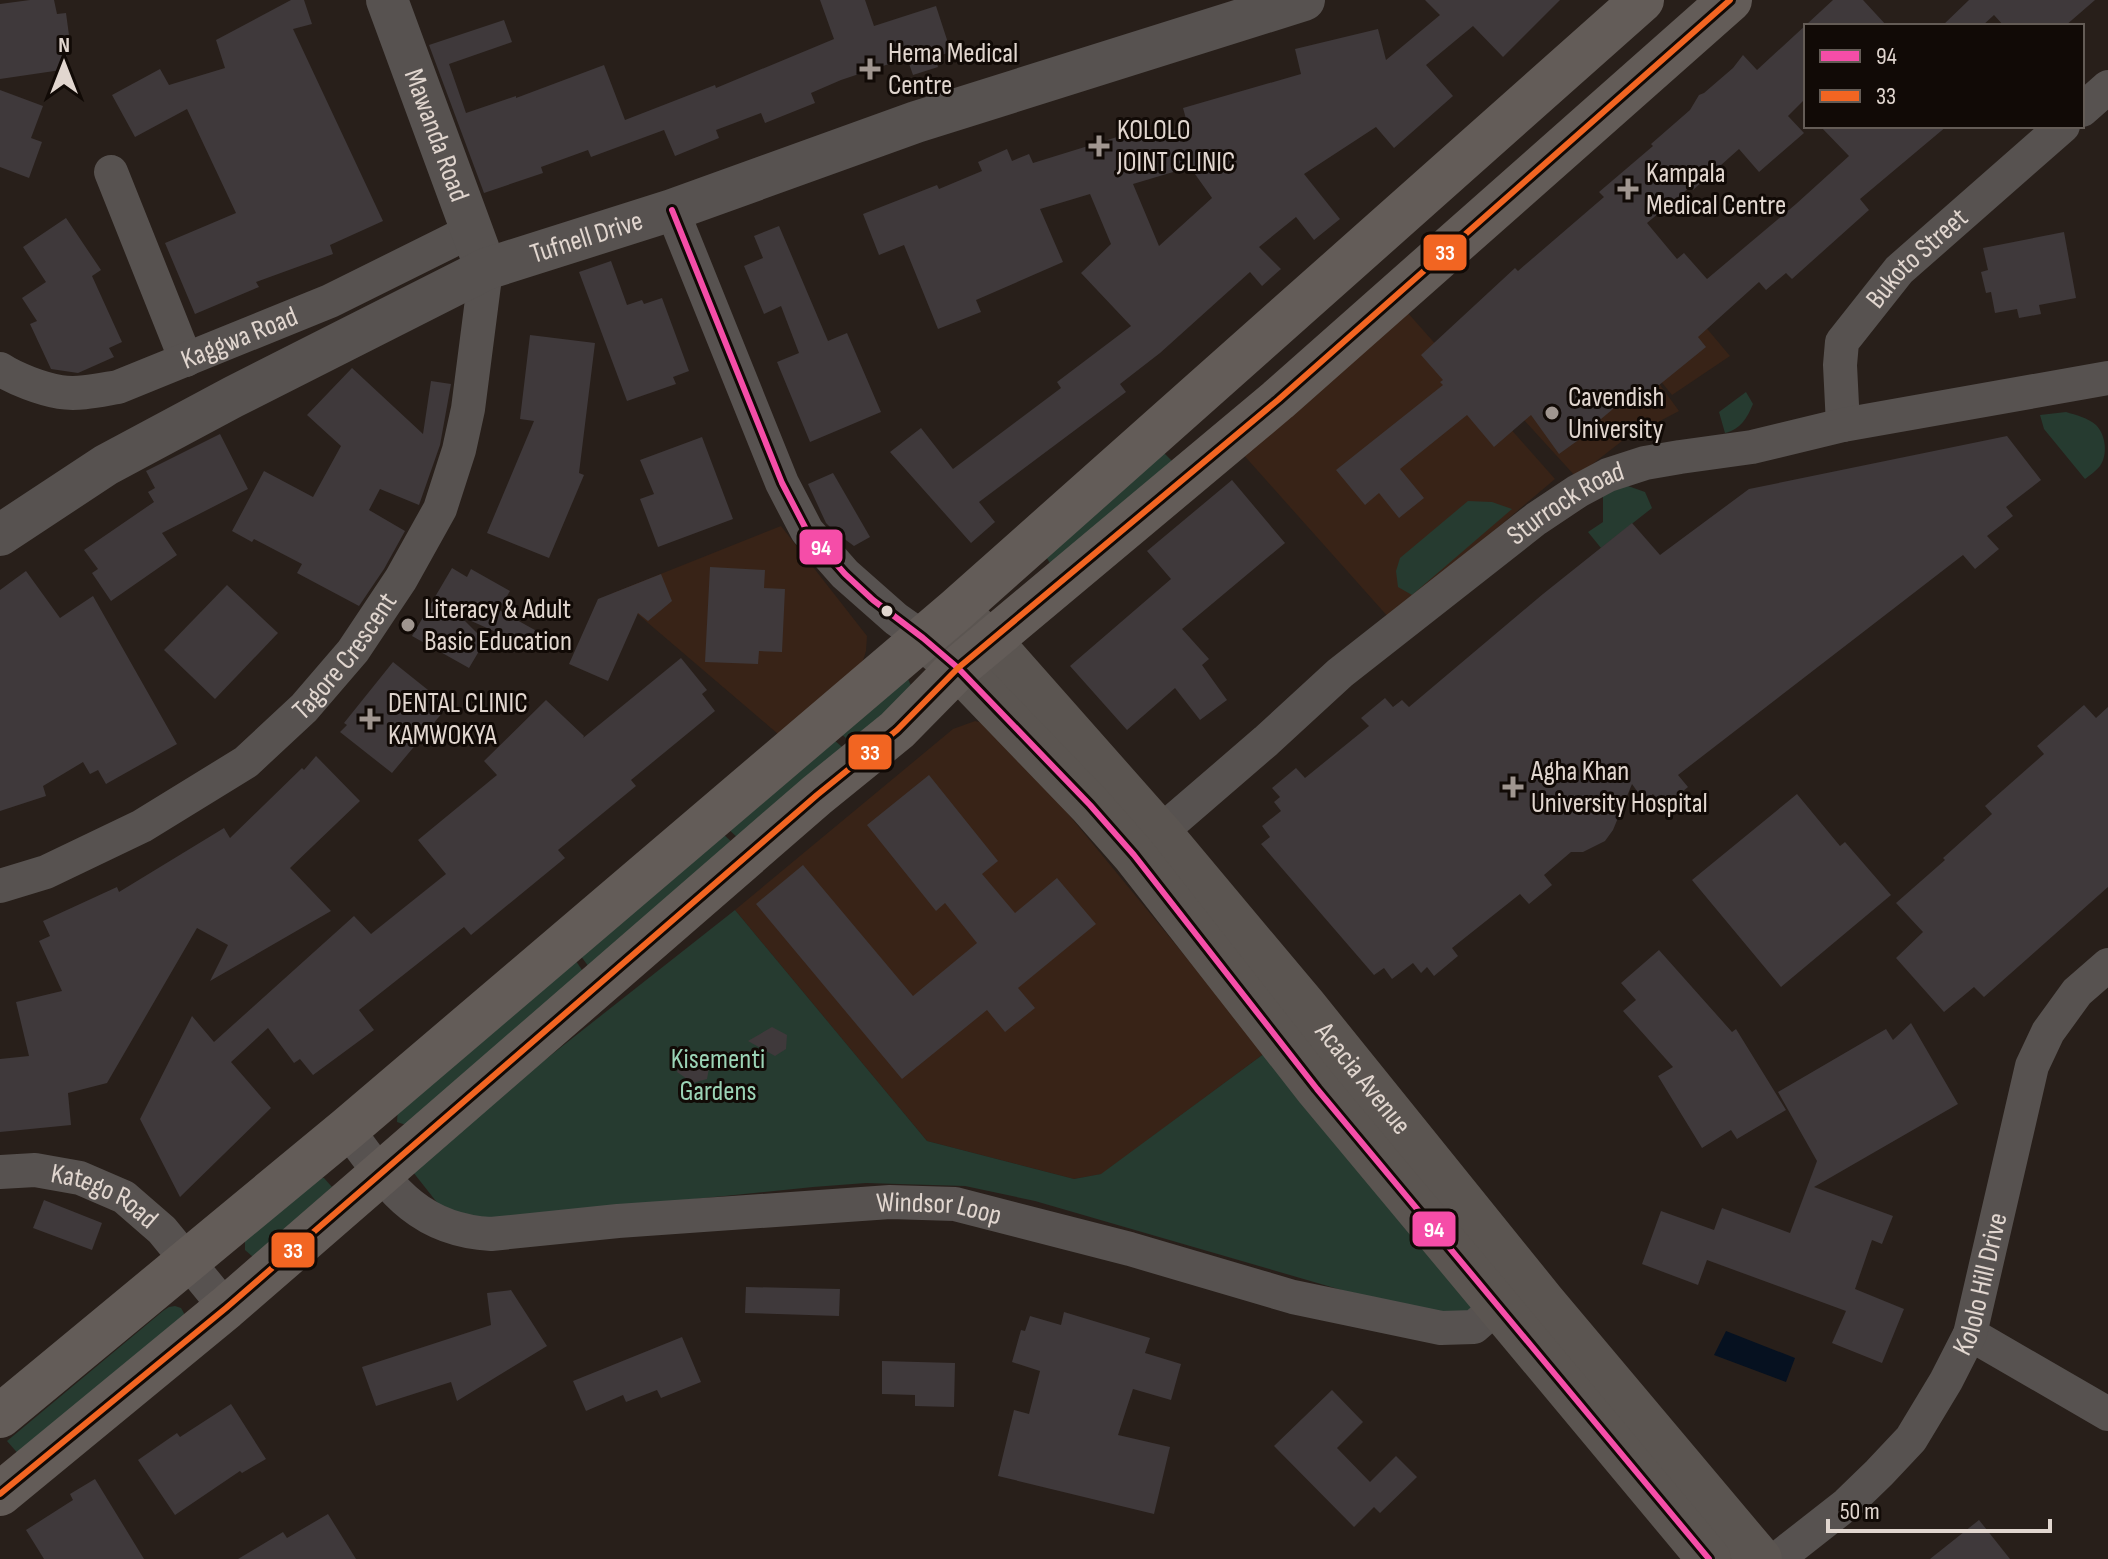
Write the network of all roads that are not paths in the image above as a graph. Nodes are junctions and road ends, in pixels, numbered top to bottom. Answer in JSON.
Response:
{"nodes":[{"id":1,"x":387,"y":0,"type":"edge"},
{"id":2,"x":1304,"y":0,"type":"edge"},
{"id":3,"x":1642,"y":0,"type":"edge"},
{"id":4,"x":1721,"y":3,"type":"edge"},
{"id":5,"x":2108,"y":87,"type":"edge"},
{"id":6,"x":2084,"y":108,"type":"edge"},
{"id":7,"x":2061,"y":128,"type":"edge"},
{"id":8,"x":111,"y":172,"type":"dead end"},
{"id":9,"x":672,"y":210,"type":"junction"},
{"id":10,"x":471,"y":231,"type":"junction"},
{"id":11,"x":486,"y":269,"type":"junction"},
{"id":12,"x":186,"y":360,"type":"junction"},
{"id":13,"x":0,"y":369,"type":"edge"},
{"id":14,"x":2108,"y":378,"type":"edge"},
{"id":15,"x":1843,"y":425,"type":"junction"},
{"id":16,"x":0,"y":535,"type":"edge"},
{"id":17,"x":956,"y":610,"type":"junction"},
{"id":18,"x":910,"y":628,"type":"junction"},
{"id":19,"x":974,"y":655,"type":"junction"},
{"id":20,"x":1147,"y":844,"type":"junction"},
{"id":21,"x":0,"y":886,"type":"edge"},
{"id":22,"x":2108,"y":965,"type":"edge"},
{"id":23,"x":347,"y":1129,"type":"junction"},
{"id":24,"x":0,"y":1172,"type":"edge"},
{"id":25,"x":380,"y":1174,"type":"junction"},
{"id":26,"x":188,"y":1262,"type":"junction"},
{"id":27,"x":1497,"y":1307,"type":"junction"},
{"id":28,"x":226,"y":1308,"type":"junction"},
{"id":29,"x":1970,"y":1334,"type":"junction"},
{"id":30,"x":2108,"y":1414,"type":"edge"},
{"id":31,"x":0,"y":1416,"type":"edge"},
{"id":32,"x":0,"y":1494,"type":"edge"},
{"id":33,"x":1709,"y":1559,"type":"edge"},
{"id":34,"x":1760,"y":1559,"type":"edge"},
{"id":35,"x":1777,"y":1559,"type":"edge"}],
"edges":[{"from":1,"to":10,"type":"street","name":"Mawanda Road"},
{"from":2,"to":9,"type":"street","name":"Tufnell Drive"},
{"from":3,"to":17,"type":"main road"},
{"from":4,"to":19,"type":"main road"},
{"from":5,"to":6,"type":"street"},
{"from":7,"to":15,"type":"street","name":"Bukoto Street"},
{"from":8,"to":12,"type":"street"},
{"from":9,"to":11,"type":"street","name":"Tufnell Drive"},
{"from":9,"to":18,"type":"street"},
{"from":10,"to":11,"type":"street","name":"Mawanda Road"},
{"from":10,"to":12,"type":"street","name":"Kaggwa Road"},
{"from":11,"to":16,"type":"street","name":"Tufnell Drive"},
{"from":11,"to":21,"type":"street","name":"Tagore Crescent"},
{"from":12,"to":13,"type":"street","name":"Kaggwa Road"},
{"from":14,"to":15,"type":"street","name":"Sturrock Road"},
{"from":15,"to":20,"type":"street","name":"Sturrock Road"},
{"from":17,"to":18,"type":"main road"},
{"from":17,"to":19,"type":"main road","name":"Acacia Avenue"},
{"from":18,"to":19,"type":"main road"},
{"from":18,"to":23,"type":"main road"},
{"from":19,"to":20,"type":"main road","name":"Acacia Avenue"},
{"from":19,"to":25,"type":"main road"},
{"from":20,"to":27,"type":"main road","name":"Acacia Avenue"},
{"from":20,"to":34,"type":"main road","name":"Acacia Avenue"},
{"from":22,"to":29,"type":"street","name":"Kololo Hill Drive"},
{"from":23,"to":25,"type":"street","name":"Windsor Loop"},
{"from":23,"to":26,"type":"main road"},
{"from":24,"to":26,"type":"street","name":"Katego Road"},
{"from":25,"to":27,"type":"street","name":"Windsor Loop"},
{"from":25,"to":28,"type":"main road"},
{"from":26,"to":28,"type":"street","name":"Katego Road"},
{"from":26,"to":31,"type":"main road"},
{"from":27,"to":33,"type":"main road","name":"Acacia Avenue"},
{"from":28,"to":32,"type":"main road"},
{"from":29,"to":30,"type":"street"},
{"from":29,"to":35,"type":"street","name":"Kololo Hill Drive"}]}
